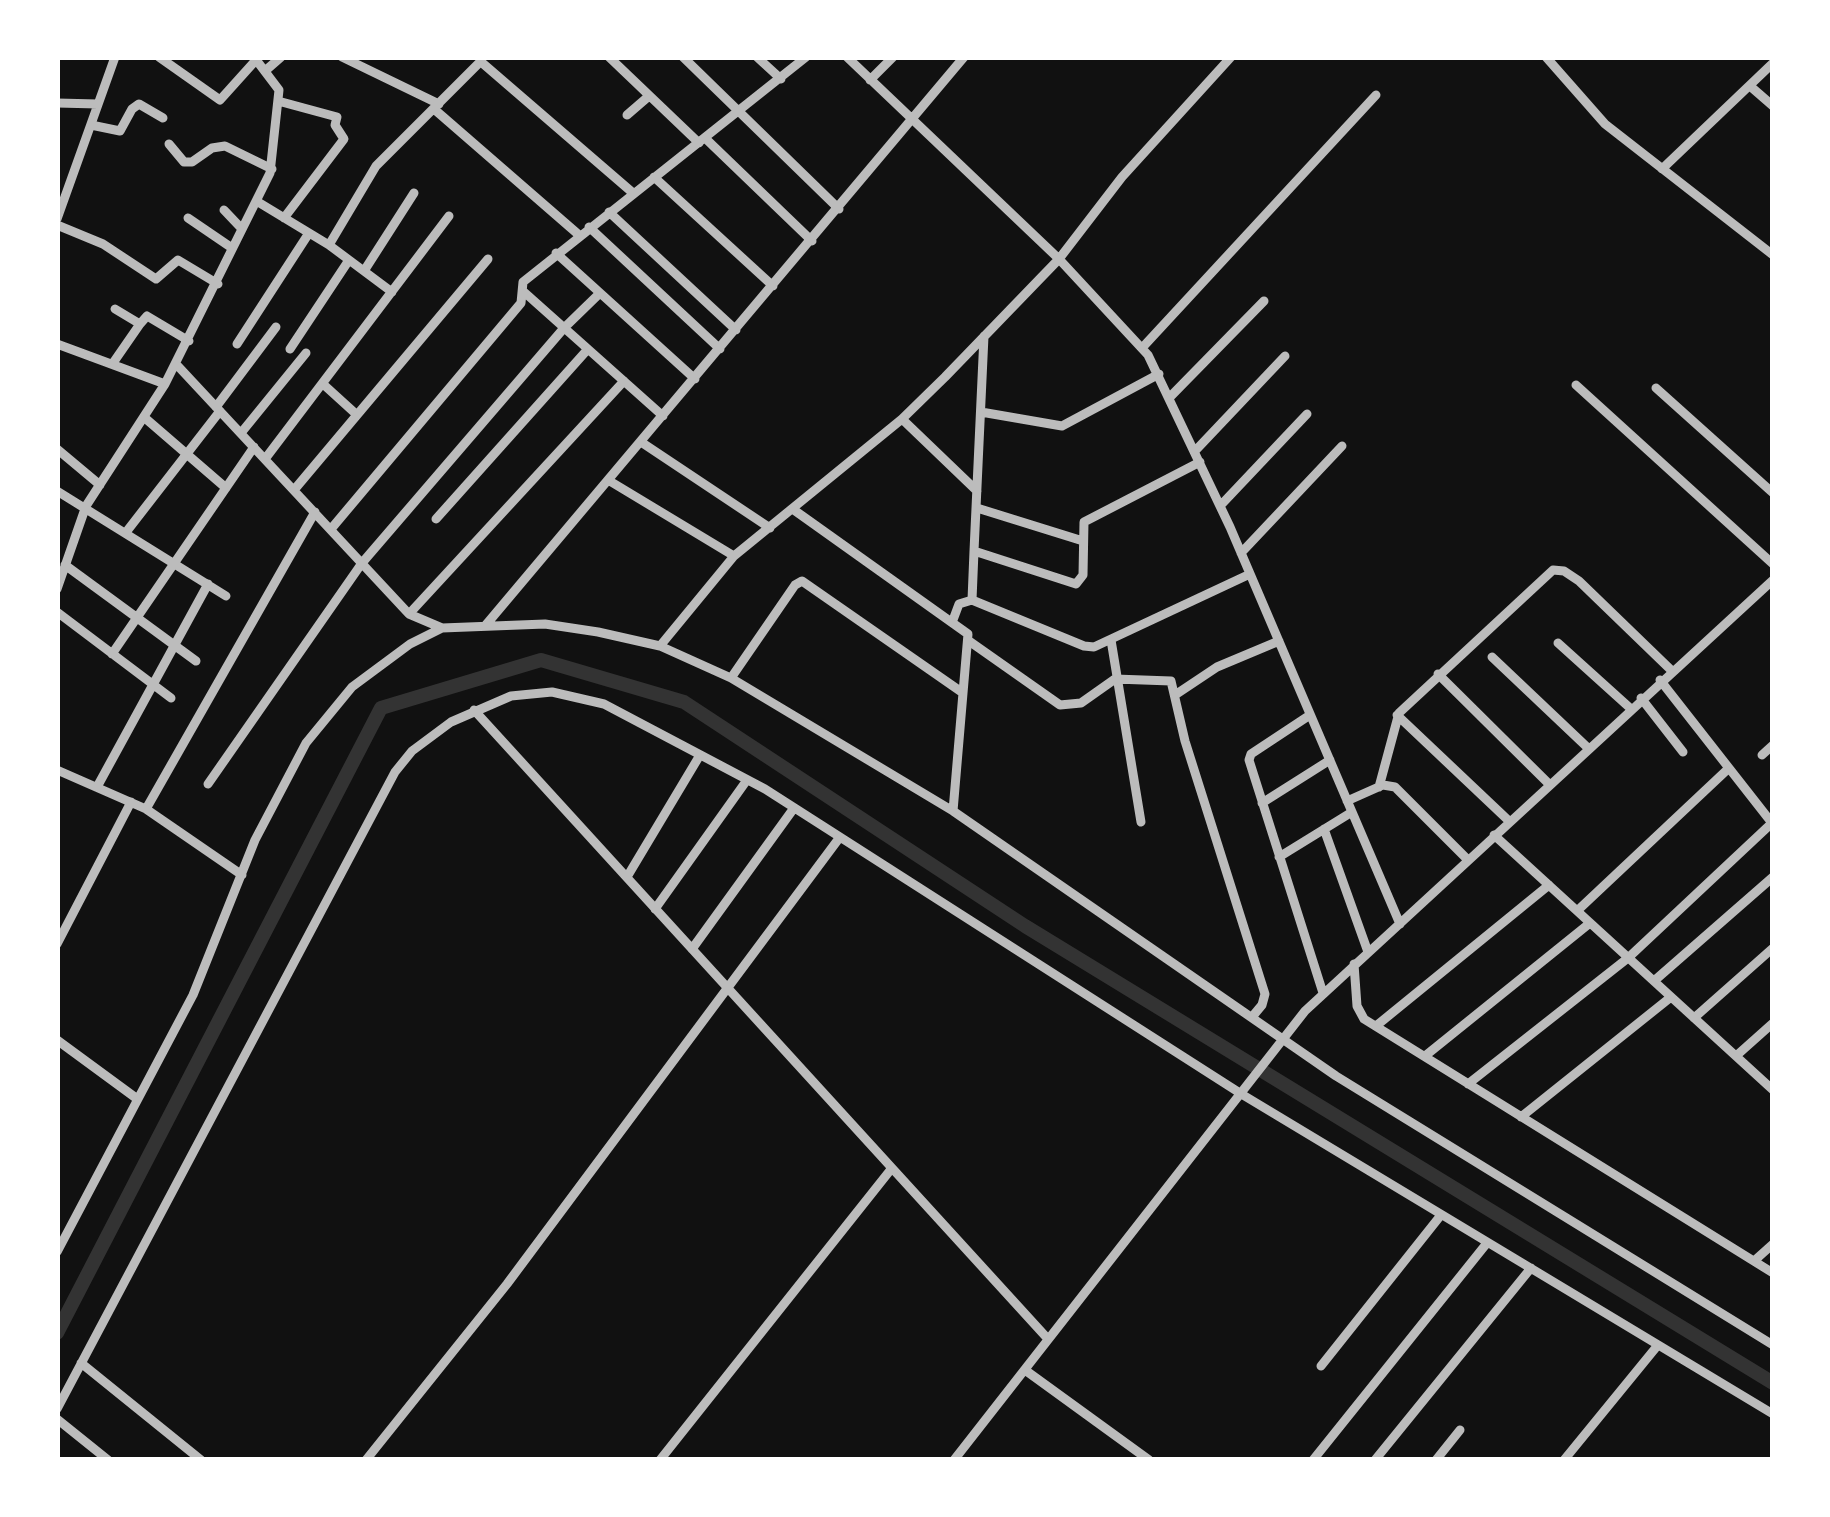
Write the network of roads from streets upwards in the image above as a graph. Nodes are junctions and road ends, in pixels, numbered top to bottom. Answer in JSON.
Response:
{"nodes":[{"id":1,"x":115,"y":57,"type":"edge"},
{"id":2,"x":159,"y":57,"type":"edge"},
{"id":3,"x":281,"y":57,"type":"edge"},
{"id":4,"x":341,"y":57,"type":"edge"},
{"id":5,"x":382,"y":57,"type":"edge"},
{"id":6,"x":609,"y":57,"type":"edge"},
{"id":7,"x":683,"y":57,"type":"edge"},
{"id":8,"x":757,"y":57,"type":"edge"},
{"id":9,"x":806,"y":57,"type":"edge"},
{"id":10,"x":847,"y":57,"type":"edge"},
{"id":11,"x":892,"y":57,"type":"edge"},
{"id":12,"x":964,"y":57,"type":"edge"},
{"id":13,"x":1231,"y":57,"type":"edge"},
{"id":14,"x":1546,"y":57,"type":"edge"},
{"id":15,"x":255,"y":58,"type":"edge"},
{"id":16,"x":478,"y":59,"type":"edge"},
{"id":17,"x":1773,"y":63,"type":"edge"},
{"id":18,"x":372,"y":70,"type":"junction"},
{"id":19,"x":266,"y":71,"type":"junction"},
{"id":20,"x":781,"y":79,"type":"junction"},
{"id":21,"x":870,"y":80,"type":"junction"},
{"id":22,"x":1750,"y":86,"type":"junction"},
{"id":23,"x":1376,"y":95,"type":"dead end"},
{"id":24,"x":649,"y":96,"type":"junction"},
{"id":25,"x":278,"y":101,"type":"junction"},
{"id":26,"x":57,"y":103,"type":"edge"},
{"id":27,"x":98,"y":104,"type":"junction"},
{"id":28,"x":436,"y":106,"type":"junction"},
{"id":29,"x":1773,"y":106,"type":"edge"},
{"id":30,"x":739,"y":111,"type":"junction"},
{"id":31,"x":627,"y":115,"type":"dead end"},
{"id":32,"x":163,"y":118,"type":"dead end"},
{"id":33,"x":913,"y":122,"type":"junction"},
{"id":34,"x":91,"y":125,"type":"junction"},
{"id":35,"x":702,"y":140,"type":"junction"},
{"id":36,"x":169,"y":144,"type":"dead end"},
{"id":37,"x":272,"y":169,"type":"junction"},
{"id":38,"x":1662,"y":170,"type":"junction"},
{"id":39,"x":654,"y":177,"type":"junction"},
{"id":40,"x":414,"y":193,"type":"dead end"},
{"id":41,"x":633,"y":193,"type":"junction"},
{"id":42,"x":258,"y":202,"type":"junction"},
{"id":43,"x":839,"y":209,"type":"junction"},
{"id":44,"x":224,"y":210,"type":"dead end"},
{"id":45,"x":609,"y":212,"type":"junction"},
{"id":46,"x":58,"y":215,"type":"edge"},
{"id":47,"x":448,"y":216,"type":"dead end"},
{"id":48,"x":188,"y":218,"type":"dead end"},
{"id":49,"x":284,"y":218,"type":"junction"},
{"id":50,"x":590,"y":227,"type":"junction"},
{"id":51,"x":242,"y":229,"type":"junction"},
{"id":52,"x":309,"y":233,"type":"junction"},
{"id":53,"x":579,"y":235,"type":"junction"},
{"id":54,"x":812,"y":241,"type":"junction"},
{"id":55,"x":329,"y":245,"type":"junction"},
{"id":56,"x":232,"y":248,"type":"junction"},
{"id":57,"x":556,"y":253,"type":"junction"},
{"id":58,"x":1773,"y":256,"type":"edge"},
{"id":59,"x":488,"y":259,"type":"dead end"},
{"id":60,"x":1058,"y":259,"type":"junction"},
{"id":61,"x":349,"y":260,"type":"junction"},
{"id":62,"x":364,"y":271,"type":"junction"},
{"id":63,"x":218,"y":284,"type":"junction"},
{"id":64,"x":773,"y":286,"type":"junction"},
{"id":65,"x":522,"y":290,"type":"junction"},
{"id":66,"x":392,"y":292,"type":"junction"},
{"id":67,"x":600,"y":293,"type":"junction"},
{"id":68,"x":1264,"y":301,"type":"dead end"},
{"id":69,"x":115,"y":309,"type":"dead end"},
{"id":70,"x":140,"y":324,"type":"junction"},
{"id":71,"x":276,"y":327,"type":"dead end"},
{"id":72,"x":564,"y":328,"type":"junction"},
{"id":73,"x":736,"y":330,"type":"junction"},
{"id":74,"x":984,"y":336,"type":"junction"},
{"id":75,"x":189,"y":341,"type":"junction"},
{"id":76,"x":57,"y":344,"type":"edge"},
{"id":77,"x":237,"y":344,"type":"dead end"},
{"id":78,"x":1142,"y":348,"type":"junction"},
{"id":79,"x":290,"y":349,"type":"dead end"},
{"id":80,"x":588,"y":349,"type":"junction"},
{"id":81,"x":720,"y":349,"type":"junction"},
{"id":82,"x":306,"y":353,"type":"dead end"},
{"id":83,"x":1286,"y":356,"type":"dead end"},
{"id":84,"x":113,"y":363,"type":"junction"},
{"id":85,"x":176,"y":364,"type":"junction"},
{"id":86,"x":1159,"y":374,"type":"junction"},
{"id":87,"x":695,"y":379,"type":"junction"},
{"id":88,"x":624,"y":381,"type":"junction"},
{"id":89,"x":323,"y":383,"type":"junction"},
{"id":90,"x":165,"y":384,"type":"junction"},
{"id":91,"x":1576,"y":385,"type":"dead end"},
{"id":92,"x":1656,"y":388,"type":"dead end"},
{"id":93,"x":1170,"y":397,"type":"junction"},
{"id":94,"x":218,"y":409,"type":"junction"},
{"id":95,"x":981,"y":412,"type":"junction"},
{"id":96,"x":356,"y":414,"type":"junction"},
{"id":97,"x":1307,"y":414,"type":"dead end"},
{"id":98,"x":663,"y":416,"type":"junction"},
{"id":99,"x":145,"y":418,"type":"junction"},
{"id":100,"x":902,"y":419,"type":"junction"},
{"id":101,"x":241,"y":433,"type":"junction"},
{"id":102,"x":641,"y":442,"type":"junction"},
{"id":103,"x":1342,"y":446,"type":"dead end"},
{"id":104,"x":254,"y":447,"type":"junction"},
{"id":105,"x":57,"y":448,"type":"edge"},
{"id":106,"x":187,"y":454,"type":"junction"},
{"id":107,"x":1197,"y":456,"type":"junction"},
{"id":108,"x":265,"y":459,"type":"junction"},
{"id":109,"x":608,"y":481,"type":"junction"},
{"id":110,"x":100,"y":485,"type":"junction"},
{"id":111,"x":226,"y":488,"type":"junction"},
{"id":112,"x":57,"y":490,"type":"edge"},
{"id":113,"x":294,"y":490,"type":"junction"},
{"id":114,"x":977,"y":491,"type":"junction"},
{"id":115,"x":1773,"y":493,"type":"edge"},
{"id":116,"x":86,"y":506,"type":"junction"},
{"id":117,"x":1220,"y":506,"type":"junction"},
{"id":118,"x":976,"y":508,"type":"junction"},
{"id":119,"x":794,"y":510,"type":"junction"},
{"id":120,"x":315,"y":512,"type":"junction"},
{"id":121,"x":436,"y":519,"type":"dead end"},
{"id":122,"x":770,"y":528,"type":"junction"},
{"id":123,"x":331,"y":530,"type":"junction"},
{"id":124,"x":127,"y":531,"type":"junction"},
{"id":125,"x":1083,"y":541,"type":"junction"},
{"id":126,"x":974,"y":551,"type":"junction"},
{"id":127,"x":1241,"y":553,"type":"junction"},
{"id":128,"x":734,"y":556,"type":"junction"},
{"id":129,"x":176,"y":561,"type":"junction"},
{"id":130,"x":362,"y":563,"type":"junction"},
{"id":131,"x":1773,"y":564,"type":"edge"},
{"id":132,"x":65,"y":565,"type":"junction"},
{"id":133,"x":1250,"y":574,"type":"junction"},
{"id":134,"x":1773,"y":580,"type":"edge"},
{"id":135,"x":208,"y":584,"type":"junction"},
{"id":136,"x":57,"y":589,"type":"edge"},
{"id":137,"x":226,"y":596,"type":"dead end"},
{"id":138,"x":972,"y":600,"type":"junction"},
{"id":139,"x":57,"y":612,"type":"edge"},
{"id":140,"x":409,"y":614,"type":"junction"},
{"id":141,"x":136,"y":617,"type":"junction"},
{"id":142,"x":953,"y":620,"type":"junction"},
{"id":143,"x":485,"y":626,"type":"junction"},
{"id":144,"x":442,"y":628,"type":"junction"},
{"id":145,"x":1111,"y":640,"type":"junction"},
{"id":146,"x":969,"y":641,"type":"junction"},
{"id":147,"x":1279,"y":641,"type":"junction"},
{"id":148,"x":1558,"y":644,"type":"dead end"},
{"id":149,"x":175,"y":646,"type":"junction"},
{"id":150,"x":660,"y":646,"type":"junction"},
{"id":151,"x":112,"y":653,"type":"junction"},
{"id":152,"x":1492,"y":657,"type":"dead end"},
{"id":153,"x":196,"y":662,"type":"dead end"},
{"id":154,"x":1671,"y":670,"type":"junction"},
{"id":155,"x":1438,"y":674,"type":"junction"},
{"id":156,"x":730,"y":678,"type":"junction"},
{"id":157,"x":1114,"y":679,"type":"junction"},
{"id":158,"x":1660,"y":680,"type":"junction"},
{"id":159,"x":153,"y":684,"type":"junction"},
{"id":160,"x":963,"y":693,"type":"junction"},
{"id":161,"x":1175,"y":695,"type":"junction"},
{"id":162,"x":171,"y":698,"type":"dead end"},
{"id":163,"x":1641,"y":698,"type":"junction"},
{"id":164,"x":1630,"y":708,"type":"junction"},
{"id":165,"x":474,"y":710,"type":"junction"},
{"id":166,"x":1310,"y":715,"type":"junction"},
{"id":167,"x":1397,"y":716,"type":"junction"},
{"id":168,"x":1773,"y":745,"type":"edge"},
{"id":169,"x":1588,"y":748,"type":"junction"},
{"id":170,"x":1683,"y":752,"type":"dead end"},
{"id":171,"x":700,"y":755,"type":"junction"},
{"id":172,"x":1762,"y":755,"type":"dead end"},
{"id":173,"x":1330,"y":760,"type":"junction"},
{"id":174,"x":1730,"y":768,"type":"junction"},
{"id":175,"x":57,"y":770,"type":"edge"},
{"id":176,"x":747,"y":780,"type":"junction"},
{"id":177,"x":208,"y":784,"type":"dead end"},
{"id":178,"x":1549,"y":784,"type":"junction"},
{"id":179,"x":97,"y":787,"type":"junction"},
{"id":180,"x":1379,"y":787,"type":"junction"},
{"id":181,"x":130,"y":802,"type":"junction"},
{"id":182,"x":1262,"y":803,"type":"junction"},
{"id":183,"x":1350,"y":806,"type":"junction"},
{"id":184,"x":794,"y":808,"type":"junction"},
{"id":185,"x":146,"y":809,"type":"junction"},
{"id":186,"x":952,"y":811,"type":"junction"},
{"id":187,"x":1509,"y":821,"type":"junction"},
{"id":188,"x":1141,"y":822,"type":"dead end"},
{"id":189,"x":1773,"y":822,"type":"edge"},
{"id":190,"x":1324,"y":829,"type":"junction"},
{"id":191,"x":1494,"y":835,"type":"junction"},
{"id":192,"x":840,"y":837,"type":"junction"},
{"id":193,"x":1279,"y":857,"type":"junction"},
{"id":194,"x":1468,"y":860,"type":"junction"},
{"id":195,"x":242,"y":875,"type":"junction"},
{"id":196,"x":626,"y":877,"type":"junction"},
{"id":197,"x":1773,"y":877,"type":"edge"},
{"id":198,"x":1549,"y":885,"type":"junction"},
{"id":199,"x":655,"y":908,"type":"junction"},
{"id":200,"x":1577,"y":911,"type":"junction"},
{"id":201,"x":1590,"y":922,"type":"junction"},
{"id":202,"x":1400,"y":923,"type":"junction"},
{"id":203,"x":57,"y":944,"type":"edge"},
{"id":204,"x":1773,"y":948,"type":"edge"},
{"id":205,"x":692,"y":949,"type":"junction"},
{"id":206,"x":1368,"y":952,"type":"junction"},
{"id":207,"x":1628,"y":958,"type":"junction"},
{"id":208,"x":1354,"y":964,"type":"junction"},
{"id":209,"x":1654,"y":981,"type":"junction"},
{"id":210,"x":730,"y":990,"type":"junction"},
{"id":211,"x":1323,"y":993,"type":"junction"},
{"id":212,"x":1671,"y":997,"type":"junction"},
{"id":213,"x":1252,"y":1017,"type":"junction"},
{"id":214,"x":1694,"y":1018,"type":"junction"},
{"id":215,"x":1773,"y":1023,"type":"edge"},
{"id":216,"x":1376,"y":1026,"type":"junction"},
{"id":217,"x":1282,"y":1039,"type":"junction"},
{"id":218,"x":57,"y":1040,"type":"edge"},
{"id":219,"x":1425,"y":1056,"type":"junction"},
{"id":220,"x":1736,"y":1056,"type":"junction"},
{"id":221,"x":1468,"y":1084,"type":"junction"},
{"id":222,"x":1773,"y":1090,"type":"edge"},
{"id":223,"x":1243,"y":1095,"type":"junction"},
{"id":224,"x":136,"y":1098,"type":"junction"},
{"id":225,"x":1521,"y":1117,"type":"junction"},
{"id":226,"x":892,"y":1168,"type":"junction"},
{"id":227,"x":1441,"y":1215,"type":"junction"},
{"id":228,"x":1487,"y":1243,"type":"junction"},
{"id":229,"x":1773,"y":1244,"type":"edge"},
{"id":230,"x":57,"y":1252,"type":"edge"},
{"id":231,"x":1754,"y":1261,"type":"junction"},
{"id":232,"x":1531,"y":1268,"type":"junction"},
{"id":233,"x":1773,"y":1273,"type":"edge"},
{"id":234,"x":1048,"y":1339,"type":"junction"},
{"id":235,"x":1658,"y":1345,"type":"junction"},
{"id":236,"x":1773,"y":1345,"type":"edge"},
{"id":237,"x":81,"y":1363,"type":"junction"},
{"id":238,"x":1321,"y":1366,"type":"dead end"},
{"id":239,"x":1024,"y":1370,"type":"junction"},
{"id":240,"x":57,"y":1409,"type":"edge"},
{"id":241,"x":1773,"y":1414,"type":"edge"},
{"id":242,"x":57,"y":1419,"type":"edge"},
{"id":243,"x":1460,"y":1430,"type":"dead end"},
{"id":244,"x":108,"y":1460,"type":"edge"},
{"id":245,"x":201,"y":1460,"type":"edge"},
{"id":246,"x":366,"y":1460,"type":"edge"},
{"id":247,"x":660,"y":1460,"type":"edge"},
{"id":248,"x":954,"y":1460,"type":"edge"},
{"id":249,"x":1150,"y":1460,"type":"edge"},
{"id":250,"x":1313,"y":1460,"type":"edge"},
{"id":251,"x":1376,"y":1460,"type":"edge"},
{"id":252,"x":1436,"y":1460,"type":"edge"},
{"id":253,"x":1564,"y":1460,"type":"edge"}],
"edges":[{"from":1,"to":27,"type":"street"},
{"from":2,"to":15,"type":"street"},
{"from":3,"to":19,"type":"street"},
{"from":4,"to":18,"type":"street"},
{"from":5,"to":18,"type":"street"},
{"from":6,"to":24,"type":"street"},
{"from":7,"to":30,"type":"street"},
{"from":8,"to":20,"type":"street"},
{"from":9,"to":20,"type":"street"},
{"from":10,"to":21,"type":"street"},
{"from":11,"to":21,"type":"street"},
{"from":12,"to":33,"type":"street"},
{"from":13,"to":60,"type":"street"},
{"from":14,"to":38,"type":"street"},
{"from":15,"to":19,"type":"street"},
{"from":16,"to":28,"type":"street"},
{"from":16,"to":41,"type":"street"},
{"from":17,"to":22,"type":"street"},
{"from":18,"to":28,"type":"street"},
{"from":19,"to":25,"type":"street"},
{"from":20,"to":30,"type":"street"},
{"from":21,"to":33,"type":"street"},
{"from":22,"to":29,"type":"street"},
{"from":22,"to":38,"type":"street"},
{"from":23,"to":78,"type":"street"},
{"from":24,"to":31,"type":"street"},
{"from":24,"to":35,"type":"street"},
{"from":25,"to":37,"type":"street"},
{"from":25,"to":49,"type":"street"},
{"from":26,"to":27,"type":"street"},
{"from":27,"to":34,"type":"street"},
{"from":28,"to":53,"type":"street"},
{"from":28,"to":55,"type":"street"},
{"from":30,"to":35,"type":"street"},
{"from":30,"to":43,"type":"street"},
{"from":32,"to":34,"type":"street"},
{"from":33,"to":43,"type":"street"},
{"from":33,"to":60,"type":"street"},
{"from":34,"to":46,"type":"street"},
{"from":35,"to":39,"type":"street"},
{"from":35,"to":54,"type":"street"},
{"from":36,"to":37,"type":"street"},
{"from":37,"to":42,"type":"street"},
{"from":38,"to":58,"type":"street"},
{"from":39,"to":41,"type":"street"},
{"from":39,"to":64,"type":"street"},
{"from":40,"to":62,"type":"street"},
{"from":41,"to":45,"type":"street"},
{"from":42,"to":49,"type":"street"},
{"from":42,"to":51,"type":"street"},
{"from":43,"to":54,"type":"street"},
{"from":44,"to":51,"type":"street"},
{"from":45,"to":50,"type":"street"},
{"from":45,"to":73,"type":"street"},
{"from":46,"to":63,"type":"street"},
{"from":47,"to":66,"type":"street"},
{"from":48,"to":56,"type":"street"},
{"from":49,"to":52,"type":"street"},
{"from":50,"to":53,"type":"street"},
{"from":50,"to":81,"type":"street"},
{"from":51,"to":56,"type":"street"},
{"from":52,"to":55,"type":"street"},
{"from":52,"to":77,"type":"street"},
{"from":53,"to":57,"type":"street"},
{"from":54,"to":64,"type":"street"},
{"from":55,"to":61,"type":"street"},
{"from":56,"to":63,"type":"street"},
{"from":57,"to":65,"type":"street"},
{"from":57,"to":67,"type":"street"},
{"from":59,"to":96,"type":"street"},
{"from":60,"to":74,"type":"street"},
{"from":60,"to":78,"type":"street"},
{"from":61,"to":62,"type":"street"},
{"from":61,"to":79,"type":"street"},
{"from":62,"to":66,"type":"street"},
{"from":63,"to":75,"type":"street"},
{"from":64,"to":73,"type":"street"},
{"from":65,"to":72,"type":"street"},
{"from":65,"to":123,"type":"street"},
{"from":66,"to":89,"type":"street"},
{"from":67,"to":72,"type":"street"},
{"from":67,"to":87,"type":"street"},
{"from":68,"to":93,"type":"street"},
{"from":69,"to":70,"type":"street"},
{"from":70,"to":75,"type":"street"},
{"from":70,"to":84,"type":"street"},
{"from":71,"to":94,"type":"street"},
{"from":72,"to":80,"type":"street"},
{"from":72,"to":130,"type":"street"},
{"from":73,"to":81,"type":"street"},
{"from":74,"to":95,"type":"street"},
{"from":74,"to":100,"type":"street"},
{"from":75,"to":85,"type":"street"},
{"from":76,"to":84,"type":"street"},
{"from":78,"to":86,"type":"street"},
{"from":80,"to":88,"type":"street"},
{"from":80,"to":121,"type":"street"},
{"from":81,"to":87,"type":"street"},
{"from":82,"to":101,"type":"street"},
{"from":83,"to":107,"type":"street"},
{"from":84,"to":90,"type":"street"},
{"from":85,"to":90,"type":"street"},
{"from":85,"to":94,"type":"street"},
{"from":86,"to":93,"type":"street"},
{"from":86,"to":95,"type":"street"},
{"from":87,"to":98,"type":"street"},
{"from":88,"to":98,"type":"street"},
{"from":88,"to":140,"type":"street"},
{"from":89,"to":96,"type":"street"},
{"from":89,"to":108,"type":"street"},
{"from":90,"to":99,"type":"street"},
{"from":91,"to":131,"type":"street"},
{"from":92,"to":115,"type":"street"},
{"from":93,"to":107,"type":"street"},
{"from":94,"to":101,"type":"street"},
{"from":94,"to":106,"type":"street"},
{"from":95,"to":114,"type":"street"},
{"from":96,"to":113,"type":"street"},
{"from":97,"to":117,"type":"street"},
{"from":98,"to":102,"type":"street"},
{"from":99,"to":106,"type":"street"},
{"from":99,"to":110,"type":"street"},
{"from":100,"to":114,"type":"street"},
{"from":100,"to":119,"type":"street"},
{"from":101,"to":104,"type":"street"},
{"from":102,"to":109,"type":"street"},
{"from":102,"to":122,"type":"street"},
{"from":103,"to":127,"type":"street"},
{"from":104,"to":108,"type":"street"},
{"from":104,"to":111,"type":"street"},
{"from":105,"to":110,"type":"street"},
{"from":106,"to":111,"type":"street"},
{"from":106,"to":124,"type":"street"},
{"from":107,"to":117,"type":"street"},
{"from":107,"to":125,"type":"street"},
{"from":108,"to":113,"type":"street"},
{"from":109,"to":128,"type":"street"},
{"from":109,"to":143,"type":"street"},
{"from":110,"to":116,"type":"street"},
{"from":111,"to":129,"type":"street"},
{"from":112,"to":116,"type":"street"},
{"from":113,"to":120,"type":"street"},
{"from":114,"to":118,"type":"street"},
{"from":116,"to":124,"type":"street"},
{"from":116,"to":132,"type":"street"},
{"from":117,"to":127,"type":"street"},
{"from":118,"to":125,"type":"street"},
{"from":118,"to":126,"type":"street"},
{"from":119,"to":122,"type":"street"},
{"from":119,"to":142,"type":"street"},
{"from":120,"to":123,"type":"street"},
{"from":120,"to":185,"type":"street"},
{"from":122,"to":128,"type":"street"},
{"from":123,"to":130,"type":"street"},
{"from":124,"to":129,"type":"street"},
{"from":125,"to":126,"type":"street"},
{"from":126,"to":138,"type":"street"},
{"from":127,"to":133,"type":"street"},
{"from":128,"to":150,"type":"street"},
{"from":129,"to":135,"type":"street"},
{"from":129,"to":141,"type":"street"},
{"from":130,"to":140,"type":"street"},
{"from":130,"to":177,"type":"street"},
{"from":132,"to":136,"type":"street"},
{"from":132,"to":141,"type":"street"},
{"from":133,"to":145,"type":"street"},
{"from":133,"to":147,"type":"street"},
{"from":134,"to":154,"type":"street"},
{"from":135,"to":137,"type":"street"},
{"from":135,"to":149,"type":"street"},
{"from":138,"to":142,"type":"street"},
{"from":138,"to":145,"type":"street"},
{"from":139,"to":151,"type":"street"},
{"from":140,"to":144,"type":"street"},
{"from":141,"to":149,"type":"street"},
{"from":141,"to":151,"type":"street"},
{"from":142,"to":146,"type":"street"},
{"from":143,"to":144,"type":"street"},
{"from":143,"to":150,"type":"street"},
{"from":144,"to":195,"type":"street"},
{"from":145,"to":157,"type":"street"},
{"from":146,"to":157,"type":"street"},
{"from":146,"to":160,"type":"street"},
{"from":147,"to":161,"type":"street"},
{"from":147,"to":166,"type":"street"},
{"from":148,"to":164,"type":"street"},
{"from":149,"to":153,"type":"street"},
{"from":149,"to":159,"type":"street"},
{"from":150,"to":156,"type":"street"},
{"from":151,"to":159,"type":"street"},
{"from":152,"to":169,"type":"street"},
{"from":154,"to":155,"type":"street"},
{"from":154,"to":158,"type":"street"},
{"from":155,"to":167,"type":"street"},
{"from":155,"to":178,"type":"street"},
{"from":156,"to":160,"type":"street"},
{"from":156,"to":186,"type":"street"},
{"from":157,"to":161,"type":"street"},
{"from":157,"to":188,"type":"street"},
{"from":158,"to":163,"type":"street"},
{"from":158,"to":174,"type":"street"},
{"from":159,"to":162,"type":"street"},
{"from":159,"to":179,"type":"street"},
{"from":160,"to":186,"type":"street"},
{"from":161,"to":213,"type":"street"},
{"from":163,"to":164,"type":"street"},
{"from":163,"to":170,"type":"street"},
{"from":164,"to":169,"type":"street"},
{"from":165,"to":171,"type":"street"},
{"from":165,"to":196,"type":"street"},
{"from":165,"to":237,"type":"street"},
{"from":166,"to":173,"type":"street"},
{"from":166,"to":182,"type":"street"},
{"from":167,"to":180,"type":"street"},
{"from":167,"to":187,"type":"street"},
{"from":168,"to":172,"type":"street"},
{"from":169,"to":178,"type":"street"},
{"from":171,"to":176,"type":"street"},
{"from":171,"to":196,"type":"street"},
{"from":173,"to":182,"type":"street"},
{"from":173,"to":183,"type":"street"},
{"from":174,"to":189,"type":"street"},
{"from":174,"to":200,"type":"street"},
{"from":175,"to":179,"type":"street"},
{"from":176,"to":184,"type":"street"},
{"from":176,"to":199,"type":"street"},
{"from":178,"to":187,"type":"street"},
{"from":179,"to":181,"type":"street"},
{"from":180,"to":183,"type":"street"},
{"from":180,"to":194,"type":"street"},
{"from":181,"to":185,"type":"street"},
{"from":181,"to":203,"type":"street"},
{"from":182,"to":193,"type":"street"},
{"from":183,"to":190,"type":"street"},
{"from":183,"to":202,"type":"street"},
{"from":184,"to":192,"type":"street"},
{"from":184,"to":205,"type":"street"},
{"from":185,"to":195,"type":"street"},
{"from":186,"to":213,"type":"street"},
{"from":187,"to":191,"type":"street"},
{"from":189,"to":207,"type":"street"},
{"from":190,"to":193,"type":"street"},
{"from":190,"to":206,"type":"street"},
{"from":191,"to":194,"type":"street"},
{"from":191,"to":198,"type":"street"},
{"from":192,"to":210,"type":"street"},
{"from":192,"to":223,"type":"street"},
{"from":193,"to":211,"type":"street"},
{"from":194,"to":202,"type":"street"},
{"from":195,"to":224,"type":"street"},
{"from":196,"to":199,"type":"street"},
{"from":197,"to":209,"type":"street"},
{"from":198,"to":200,"type":"street"},
{"from":198,"to":216,"type":"street"},
{"from":199,"to":205,"type":"street"},
{"from":200,"to":201,"type":"street"},
{"from":201,"to":207,"type":"street"},
{"from":201,"to":219,"type":"street"},
{"from":202,"to":206,"type":"street"},
{"from":204,"to":214,"type":"street"},
{"from":205,"to":210,"type":"street"},
{"from":206,"to":208,"type":"street"},
{"from":207,"to":209,"type":"street"},
{"from":207,"to":221,"type":"street"},
{"from":208,"to":211,"type":"street"},
{"from":208,"to":216,"type":"street"},
{"from":209,"to":212,"type":"street"},
{"from":210,"to":226,"type":"street"},
{"from":210,"to":246,"type":"street"},
{"from":211,"to":217,"type":"street"},
{"from":212,"to":214,"type":"street"},
{"from":212,"to":225,"type":"street"},
{"from":213,"to":217,"type":"street"},
{"from":214,"to":220,"type":"street"},
{"from":215,"to":220,"type":"street"},
{"from":216,"to":219,"type":"street"},
{"from":217,"to":223,"type":"street"},
{"from":217,"to":236,"type":"street"},
{"from":218,"to":224,"type":"street"},
{"from":219,"to":221,"type":"street"},
{"from":220,"to":222,"type":"street"},
{"from":221,"to":225,"type":"street"},
{"from":223,"to":227,"type":"street"},
{"from":223,"to":234,"type":"street"},
{"from":224,"to":230,"type":"street"},
{"from":225,"to":231,"type":"street"},
{"from":226,"to":234,"type":"street"},
{"from":226,"to":247,"type":"street"},
{"from":227,"to":228,"type":"street"},
{"from":227,"to":238,"type":"street"},
{"from":228,"to":232,"type":"street"},
{"from":228,"to":250,"type":"street"},
{"from":229,"to":231,"type":"street"},
{"from":231,"to":233,"type":"street"},
{"from":232,"to":235,"type":"street"},
{"from":232,"to":251,"type":"street"},
{"from":234,"to":239,"type":"street"},
{"from":235,"to":241,"type":"street"},
{"from":235,"to":253,"type":"street"},
{"from":237,"to":240,"type":"street"},
{"from":237,"to":245,"type":"street"},
{"from":239,"to":248,"type":"street"},
{"from":239,"to":249,"type":"street"},
{"from":242,"to":244,"type":"street"},
{"from":243,"to":252,"type":"street"}]}
